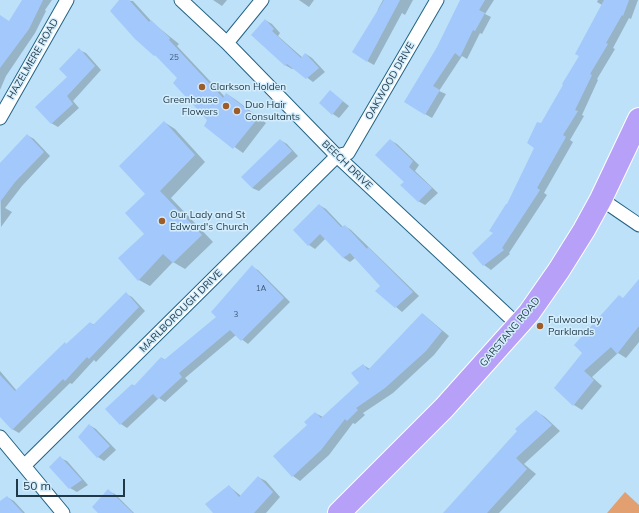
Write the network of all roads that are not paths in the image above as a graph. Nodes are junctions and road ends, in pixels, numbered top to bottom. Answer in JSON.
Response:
{"nodes":[{"id":1,"x":67,"y":0,"type":"edge"},
{"id":2,"x":181,"y":0,"type":"edge"},
{"id":3,"x":262,"y":0,"type":"edge"},
{"id":4,"x":437,"y":0,"type":"edge"},
{"id":5,"x":227,"y":43,"type":"junction"},
{"id":6,"x":0,"y":118,"type":"edge"},
{"id":7,"x":639,"y":119,"type":"edge"},
{"id":8,"x":338,"y":156,"type":"junction"},
{"id":9,"x":601,"y":199,"type":"junction"},
{"id":10,"x":639,"y":225,"type":"edge"},
{"id":11,"x":518,"y":325,"type":"junction"},
{"id":12,"x":0,"y":436,"type":"edge"},
{"id":13,"x":25,"y":465,"type":"junction"},
{"id":14,"x":63,"y":513,"type":"edge"},
{"id":15,"x":339,"y":513,"type":"edge"}],
"edges":[{"from":1,"to":6,"type":"street","name":"HAZELMERE ROAD"},
{"from":2,"to":5,"type":"street","name":"BEECH DRIVE"},
{"from":3,"to":5,"type":"street"},
{"from":4,"to":8,"type":"street","name":"OAKWOOD DRIVE"},
{"from":5,"to":8,"type":"street","name":"BEECH DRIVE"},
{"from":7,"to":9,"type":"highway","name":"GARSTANG ROAD"},
{"from":8,"to":11,"type":"street","name":"BEECH DRIVE"},
{"from":8,"to":13,"type":"street","name":"MARLBOROUGH DRIVE"},
{"from":9,"to":10,"type":"street"},
{"from":9,"to":11,"type":"highway","name":"GARSTANG ROAD"},
{"from":11,"to":15,"type":"highway","name":"GARSTANG ROAD"},
{"from":12,"to":13,"type":"street"},
{"from":13,"to":14,"type":"street"}]}
